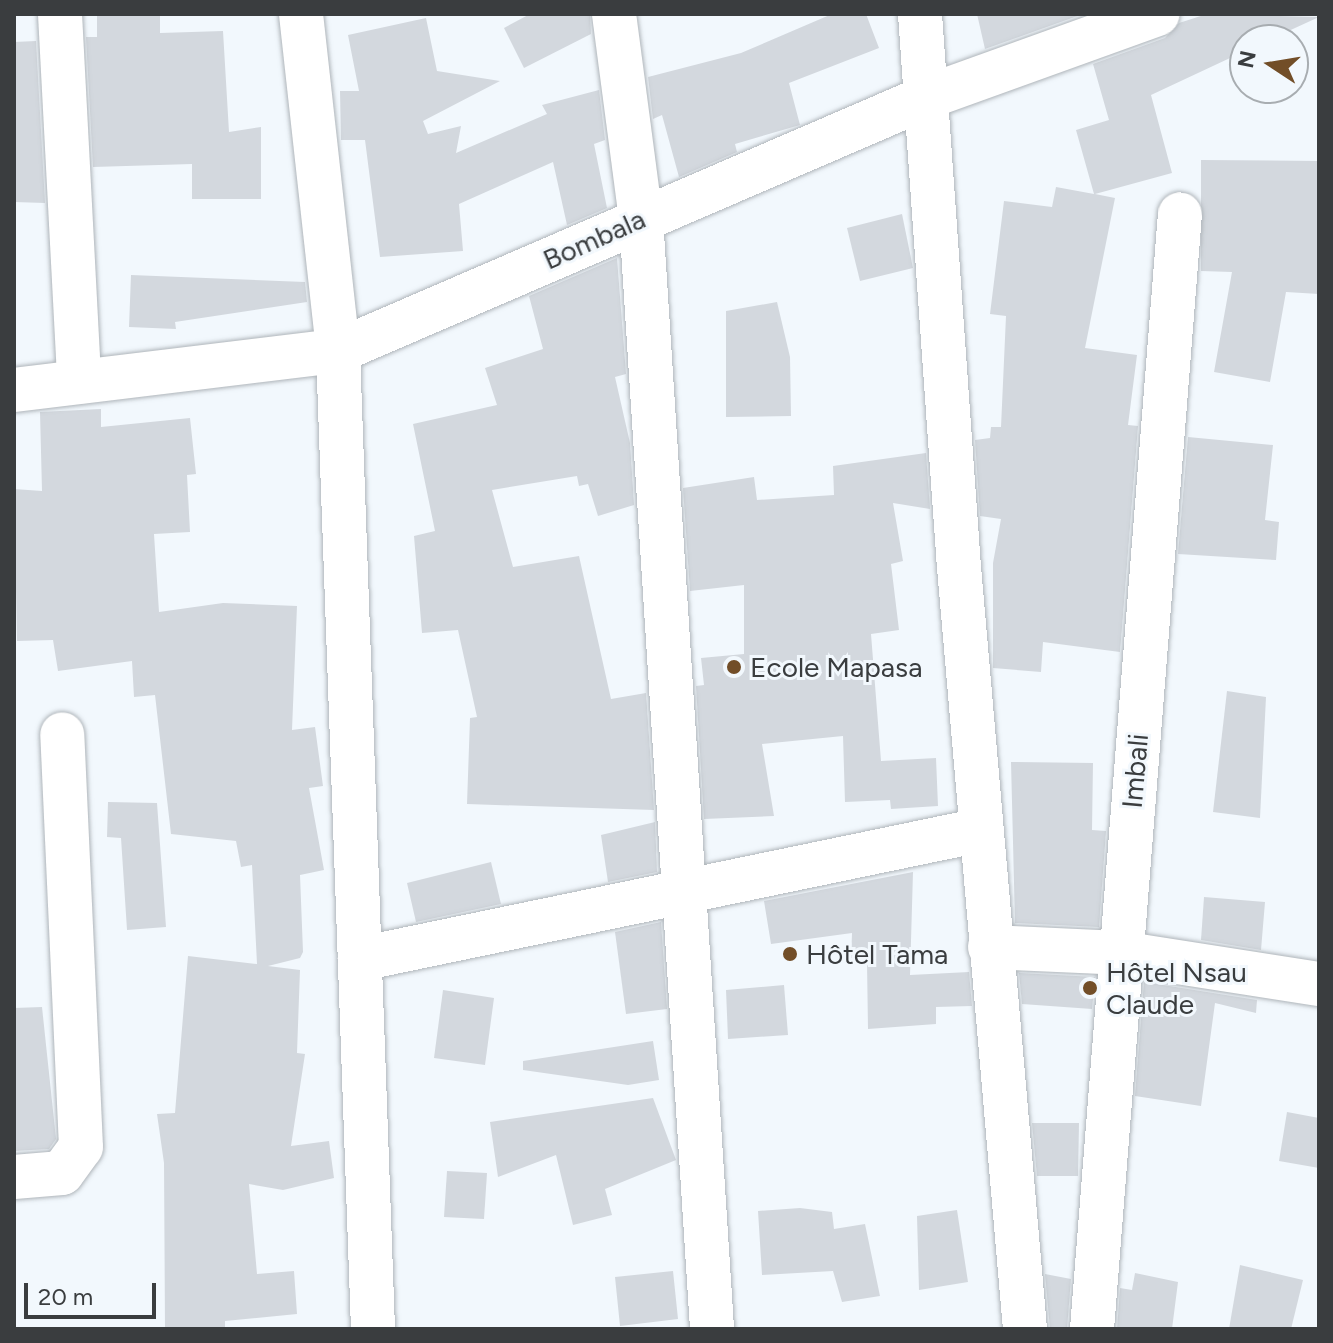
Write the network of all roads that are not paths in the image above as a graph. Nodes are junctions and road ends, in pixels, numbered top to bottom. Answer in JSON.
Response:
{"nodes":[{"id":1,"x":60,"y":14,"type":"edge"},
{"id":2,"x":301,"y":14,"type":"edge"},
{"id":3,"x":614,"y":14,"type":"edge"},
{"id":4,"x":920,"y":14,"type":"edge"},
{"id":5,"x":1157,"y":14,"type":"edge"},
{"id":6,"x":927,"y":97,"type":"junction"},
{"id":7,"x":1180,"y":214,"type":"dead end"},
{"id":8,"x":641,"y":218,"type":"junction"},
{"id":9,"x":338,"y":351,"type":"junction"},
{"id":10,"x":79,"y":382,"type":"junction"},
{"id":11,"x":14,"y":390,"type":"edge"},
{"id":12,"x":62,"y":734,"type":"dead end"},
{"id":13,"x":981,"y":830,"type":"junction"},
{"id":14,"x":686,"y":892,"type":"junction"},
{"id":15,"x":990,"y":947,"type":"junction"},
{"id":16,"x":1120,"y":953,"type":"junction"},
{"id":17,"x":360,"y":959,"type":"junction"},
{"id":18,"x":1319,"y":984,"type":"edge"},
{"id":19,"x":14,"y":1177,"type":"edge"},
{"id":20,"x":373,"y":1329,"type":"edge"},
{"id":21,"x":712,"y":1329,"type":"edge"},
{"id":22,"x":1025,"y":1329,"type":"edge"},
{"id":23,"x":1092,"y":1329,"type":"edge"}],
"edges":[{"from":1,"to":10,"type":"street"},
{"from":2,"to":9,"type":"street"},
{"from":3,"to":8,"type":"street"},
{"from":4,"to":6,"type":"street"},
{"from":5,"to":6,"type":"street","name":"Bombala"},
{"from":6,"to":8,"type":"street","name":"Bombala"},
{"from":6,"to":13,"type":"street"},
{"from":7,"to":16,"type":"street","name":"Imbali"},
{"from":8,"to":9,"type":"street","name":"Bombala"},
{"from":8,"to":14,"type":"street"},
{"from":9,"to":10,"type":"street","name":"Bombala"},
{"from":9,"to":17,"type":"street"},
{"from":10,"to":11,"type":"street","name":"Bombala"},
{"from":12,"to":19,"type":"street"},
{"from":13,"to":14,"type":"street"},
{"from":13,"to":15,"type":"street"},
{"from":14,"to":17,"type":"street"},
{"from":14,"to":21,"type":"street"},
{"from":15,"to":16,"type":"street"},
{"from":15,"to":22,"type":"street"},
{"from":16,"to":18,"type":"street"},
{"from":16,"to":23,"type":"street","name":"Imbali"},
{"from":17,"to":20,"type":"street"}]}
